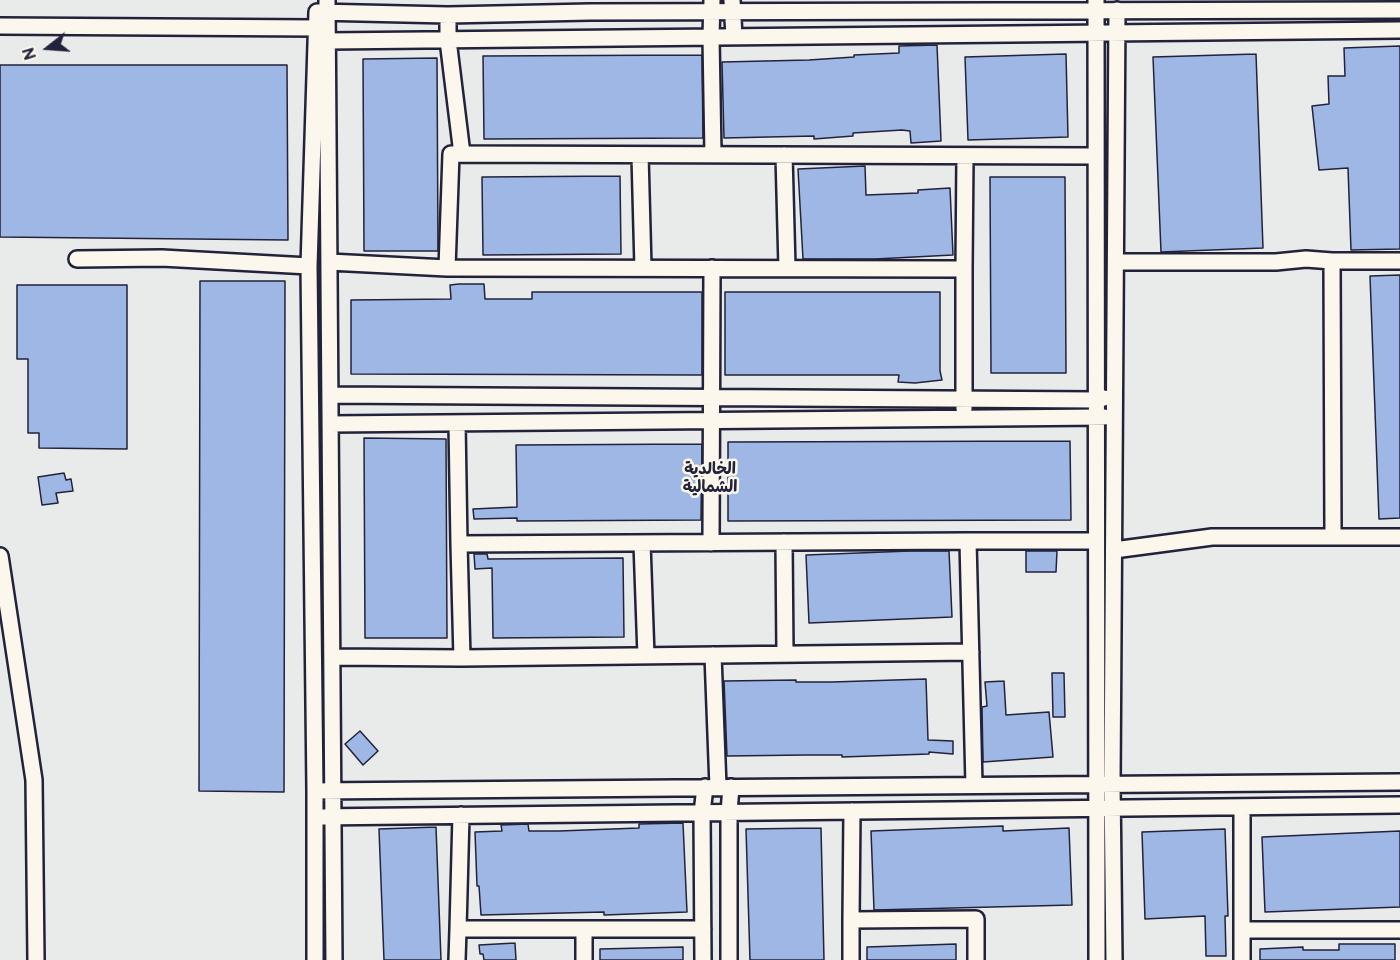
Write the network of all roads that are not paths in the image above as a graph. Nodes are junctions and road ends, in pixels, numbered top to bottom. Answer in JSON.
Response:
{"nodes":[{"id":1,"x":1096,"y":5,"type":"edge"},
{"id":2,"x":1259,"y":5,"type":"edge"},
{"id":3,"x":327,"y":6,"type":"edge"},
{"id":4,"x":590,"y":6,"type":"edge"},
{"id":5,"x":712,"y":6,"type":"edge"},
{"id":6,"x":732,"y":6,"type":"edge"},
{"id":7,"x":1117,"y":10,"type":"junction"},
{"id":8,"x":1400,"y":10,"type":"edge"},
{"id":9,"x":448,"y":15,"type":"junction"},
{"id":10,"x":0,"y":26,"type":"edge"},
{"id":11,"x":317,"y":28,"type":"junction"},
{"id":12,"x":1400,"y":30,"type":"edge"},
{"id":13,"x":1096,"y":33,"type":"junction"},
{"id":14,"x":1118,"y":33,"type":"junction"},
{"id":15,"x":711,"y":37,"type":"junction"},
{"id":16,"x":734,"y":37,"type":"junction"},
{"id":17,"x":448,"y":39,"type":"junction"},
{"id":18,"x":328,"y":41,"type":"junction"},
{"id":19,"x":462,"y":154,"type":"junction"},
{"id":20,"x":640,"y":155,"type":"junction"},
{"id":21,"x":713,"y":155,"type":"junction"},
{"id":22,"x":783,"y":155,"type":"junction"},
{"id":23,"x":965,"y":156,"type":"junction"},
{"id":24,"x":1096,"y":156,"type":"junction"},
{"id":25,"x":77,"y":259,"type":"dead end"},
{"id":26,"x":1332,"y":261,"type":"junction"},
{"id":27,"x":1400,"y":261,"type":"edge"},
{"id":28,"x":329,"y":262,"type":"junction"},
{"id":29,"x":1117,"y":262,"type":"junction"},
{"id":30,"x":309,"y":266,"type":"junction"},
{"id":31,"x":447,"y":268,"type":"junction"},
{"id":32,"x":643,"y":268,"type":"junction"},
{"id":33,"x":712,"y":268,"type":"junction"},
{"id":34,"x":787,"y":268,"type":"junction"},
{"id":35,"x":964,"y":268,"type":"junction"},
{"id":36,"x":1115,"y":394,"type":"junction"},
{"id":37,"x":330,"y":395,"type":"junction"},
{"id":38,"x":713,"y":397,"type":"junction"},
{"id":39,"x":964,"y":399,"type":"junction"},
{"id":40,"x":1096,"y":400,"type":"junction"},
{"id":41,"x":1096,"y":417,"type":"junction"},
{"id":42,"x":1115,"y":417,"type":"junction"},
{"id":43,"x":964,"y":418,"type":"junction"},
{"id":44,"x":712,"y":422,"type":"junction"},
{"id":45,"x":457,"y":423,"type":"junction"},
{"id":46,"x":330,"y":424,"type":"junction"},
{"id":47,"x":1333,"y":536,"type":"junction"},
{"id":48,"x":1400,"y":537,"type":"edge"},
{"id":49,"x":968,"y":541,"type":"junction"},
{"id":50,"x":1096,"y":541,"type":"junction"},
{"id":51,"x":784,"y":542,"type":"junction"},
{"id":52,"x":642,"y":543,"type":"junction"},
{"id":53,"x":711,"y":543,"type":"junction"},
{"id":54,"x":459,"y":544,"type":"junction"},
{"id":55,"x":1114,"y":550,"type":"junction"},
{"id":56,"x":0,"y":556,"type":"edge"},
{"id":57,"x":971,"y":652,"type":"junction"},
{"id":58,"x":785,"y":654,"type":"junction"},
{"id":59,"x":713,"y":655,"type":"junction"},
{"id":60,"x":646,"y":656,"type":"junction"},
{"id":61,"x":332,"y":657,"type":"junction"},
{"id":62,"x":462,"y":658,"type":"junction"},
{"id":63,"x":1400,"y":782,"type":"edge"},
{"id":64,"x":1105,"y":784,"type":"junction"},
{"id":65,"x":974,"y":785,"type":"junction"},
{"id":66,"x":718,"y":787,"type":"junction"},
{"id":67,"x":333,"y":790,"type":"junction"},
{"id":68,"x":315,"y":791,"type":"junction"},
{"id":69,"x":1400,"y":806,"type":"edge"},
{"id":70,"x":1242,"y":807,"type":"junction"},
{"id":71,"x":1113,"y":808,"type":"junction"},
{"id":72,"x":1097,"y":809,"type":"junction"},
{"id":73,"x":852,"y":811,"type":"junction"},
{"id":74,"x":729,"y":812,"type":"junction"},
{"id":75,"x":702,"y":813,"type":"junction"},
{"id":76,"x":460,"y":815,"type":"junction"},
{"id":77,"x":333,"y":816,"type":"junction"},
{"id":78,"x":315,"y":817,"type":"junction"},
{"id":79,"x":851,"y":920,"type":"junction"},
{"id":80,"x":458,"y":929,"type":"junction"},
{"id":81,"x":584,"y":929,"type":"junction"},
{"id":82,"x":703,"y":929,"type":"junction"},
{"id":83,"x":1242,"y":930,"type":"junction"},
{"id":84,"x":1400,"y":930,"type":"edge"},
{"id":85,"x":36,"y":960,"type":"edge"},
{"id":86,"x":315,"y":960,"type":"edge"},
{"id":87,"x":334,"y":960,"type":"edge"},
{"id":88,"x":457,"y":960,"type":"edge"},
{"id":89,"x":584,"y":960,"type":"edge"},
{"id":90,"x":703,"y":960,"type":"edge"},
{"id":91,"x":729,"y":960,"type":"edge"},
{"id":92,"x":851,"y":960,"type":"edge"},
{"id":93,"x":975,"y":960,"type":"edge"},
{"id":94,"x":1097,"y":960,"type":"edge"},
{"id":95,"x":1114,"y":960,"type":"edge"},
{"id":96,"x":1242,"y":960,"type":"edge"}],
"edges":[{"from":1,"to":6,"type":"street"},
{"from":1,"to":7,"type":"street"},
{"from":1,"to":13,"type":"street"},
{"from":2,"to":7,"type":"street"},
{"from":2,"to":8,"type":"street"},
{"from":3,"to":9,"type":"street"},
{"from":3,"to":11,"type":"street"},
{"from":3,"to":18,"type":"street"},
{"from":4,"to":5,"type":"street"},
{"from":4,"to":9,"type":"street"},
{"from":5,"to":6,"type":"street"},
{"from":5,"to":15,"type":"street"},
{"from":6,"to":16,"type":"street"},
{"from":7,"to":14,"type":"street"},
{"from":9,"to":17,"type":"street"},
{"from":10,"to":11,"type":"street"},
{"from":11,"to":30,"type":"street"},
{"from":12,"to":14,"type":"street"},
{"from":13,"to":14,"type":"street"},
{"from":13,"to":16,"type":"street"},
{"from":13,"to":24,"type":"street"},
{"from":14,"to":29,"type":"street"},
{"from":15,"to":16,"type":"street"},
{"from":15,"to":17,"type":"street"},
{"from":15,"to":21,"type":"street"},
{"from":17,"to":18,"type":"street"},
{"from":17,"to":19,"type":"street"},
{"from":18,"to":28,"type":"street"},
{"from":19,"to":20,"type":"street"},
{"from":19,"to":31,"type":"street"},
{"from":20,"to":21,"type":"street"},
{"from":20,"to":32,"type":"street"},
{"from":21,"to":22,"type":"street"},
{"from":22,"to":23,"type":"street"},
{"from":22,"to":34,"type":"street"},
{"from":23,"to":24,"type":"street"},
{"from":23,"to":35,"type":"street"},
{"from":24,"to":40,"type":"street"},
{"from":25,"to":30,"type":"street"},
{"from":26,"to":27,"type":"street"},
{"from":26,"to":29,"type":"street"},
{"from":26,"to":47,"type":"street"},
{"from":28,"to":31,"type":"street"},
{"from":28,"to":37,"type":"street"},
{"from":29,"to":36,"type":"street"},
{"from":30,"to":68,"type":"street"},
{"from":31,"to":32,"type":"street"},
{"from":32,"to":33,"type":"street"},
{"from":33,"to":34,"type":"street"},
{"from":33,"to":38,"type":"street"},
{"from":34,"to":35,"type":"street"},
{"from":35,"to":39,"type":"street"},
{"from":36,"to":40,"type":"street"},
{"from":36,"to":42,"type":"street"},
{"from":37,"to":38,"type":"street"},
{"from":37,"to":46,"type":"street"},
{"from":38,"to":39,"type":"street"},
{"from":38,"to":44,"type":"street"},
{"from":39,"to":40,"type":"street"},
{"from":39,"to":43,"type":"street"},
{"from":40,"to":41,"type":"street"},
{"from":41,"to":42,"type":"street"},
{"from":41,"to":43,"type":"street"},
{"from":41,"to":50,"type":"street"},
{"from":42,"to":55,"type":"street"},
{"from":43,"to":44,"type":"street"},
{"from":44,"to":45,"type":"street"},
{"from":44,"to":53,"type":"street"},
{"from":45,"to":46,"type":"street"},
{"from":45,"to":54,"type":"street"},
{"from":46,"to":61,"type":"street"},
{"from":47,"to":48,"type":"street"},
{"from":47,"to":55,"type":"street"},
{"from":49,"to":50,"type":"street"},
{"from":49,"to":51,"type":"street"},
{"from":49,"to":57,"type":"street"},
{"from":50,"to":64,"type":"street"},
{"from":51,"to":53,"type":"street"},
{"from":51,"to":58,"type":"street"},
{"from":52,"to":53,"type":"street"},
{"from":52,"to":54,"type":"street"},
{"from":52,"to":60,"type":"street"},
{"from":54,"to":62,"type":"street"},
{"from":55,"to":64,"type":"street"},
{"from":56,"to":85,"type":"street"},
{"from":57,"to":58,"type":"street"},
{"from":57,"to":65,"type":"street"},
{"from":58,"to":59,"type":"street"},
{"from":59,"to":60,"type":"street"},
{"from":59,"to":66,"type":"street"},
{"from":60,"to":62,"type":"street"},
{"from":61,"to":62,"type":"street"},
{"from":61,"to":67,"type":"street"},
{"from":63,"to":64,"type":"street"},
{"from":64,"to":65,"type":"street"},
{"from":64,"to":71,"type":"street"},
{"from":64,"to":72,"type":"street"},
{"from":65,"to":66,"type":"street"},
{"from":66,"to":67,"type":"street"},
{"from":66,"to":74,"type":"street"},
{"from":66,"to":75,"type":"street"},
{"from":67,"to":68,"type":"street"},
{"from":67,"to":77,"type":"street"},
{"from":68,"to":78,"type":"street"},
{"from":69,"to":70,"type":"street"},
{"from":70,"to":71,"type":"street"},
{"from":70,"to":83,"type":"street"},
{"from":71,"to":72,"type":"street"},
{"from":71,"to":95,"type":"street"},
{"from":72,"to":73,"type":"street"},
{"from":72,"to":94,"type":"street"},
{"from":73,"to":74,"type":"street"},
{"from":73,"to":79,"type":"street"},
{"from":74,"to":75,"type":"street"},
{"from":74,"to":91,"type":"street"},
{"from":75,"to":76,"type":"street"},
{"from":75,"to":82,"type":"street"},
{"from":76,"to":77,"type":"street"},
{"from":76,"to":80,"type":"street"},
{"from":77,"to":78,"type":"street"},
{"from":77,"to":87,"type":"street"},
{"from":78,"to":86,"type":"street"},
{"from":79,"to":92,"type":"street"},
{"from":79,"to":93,"type":"street"},
{"from":80,"to":81,"type":"street"},
{"from":80,"to":88,"type":"street"},
{"from":81,"to":82,"type":"street"},
{"from":81,"to":89,"type":"street"},
{"from":82,"to":90,"type":"street"},
{"from":83,"to":84,"type":"street"},
{"from":83,"to":96,"type":"street"}]}
